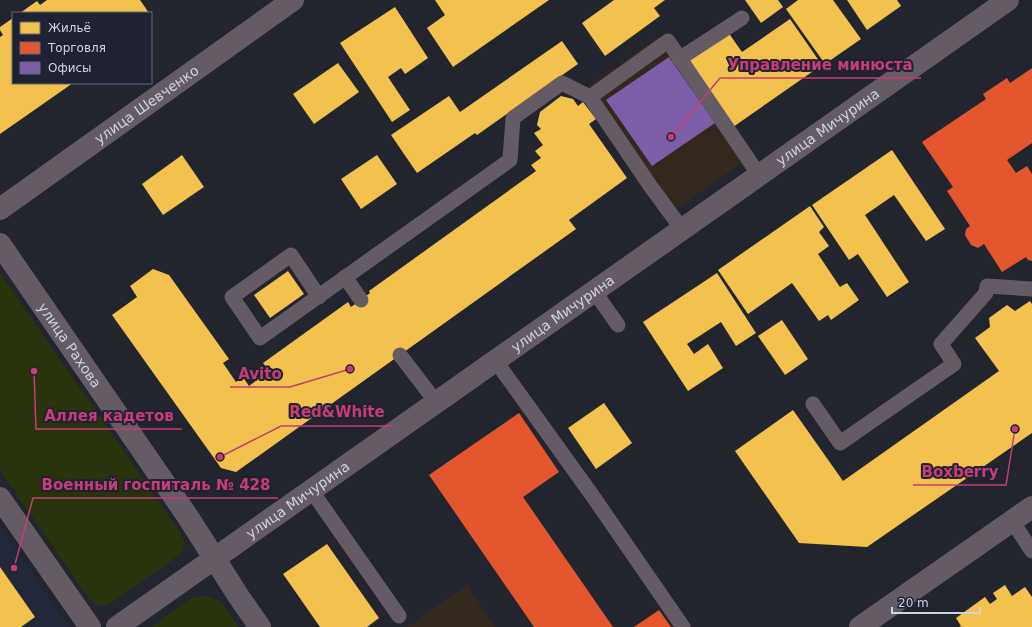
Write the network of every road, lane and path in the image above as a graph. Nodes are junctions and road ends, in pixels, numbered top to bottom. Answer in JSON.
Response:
{"nodes":[{"id":1,"x":293,"y":0,"type":"edge"},
{"id":2,"x":1008,"y":0,"type":"edge"},
{"id":3,"x":742,"y":18,"type":"dead end"},
{"id":4,"x":679,"y":59,"type":"junction"},
{"id":5,"x":590,"y":97,"type":"junction"},
{"id":6,"x":759,"y":175,"type":"junction"},
{"id":7,"x":0,"y":208,"type":"edge"},
{"id":8,"x":682,"y":229,"type":"junction"},
{"id":9,"x":0,"y":244,"type":"edge"},
{"id":10,"x":345,"y":277,"type":"junction"},
{"id":11,"x":1032,"y":289,"type":"edge"},
{"id":12,"x":594,"y":291,"type":"junction"},
{"id":13,"x":319,"y":297,"type":"junction"},
{"id":14,"x":361,"y":300,"type":"dead end"},
{"id":15,"x":618,"y":325,"type":"dead end"},
{"id":16,"x":400,"y":354,"type":"dead end"},
{"id":17,"x":495,"y":360,"type":"junction"},
{"id":18,"x":436,"y":402,"type":"junction"},
{"id":19,"x":813,"y":404,"type":"dead end"},
{"id":20,"x":311,"y":490,"type":"junction"},
{"id":21,"x":0,"y":498,"type":"edge"},
{"id":22,"x":1032,"y":506,"type":"edge"},
{"id":23,"x":1012,"y":521,"type":"junction"},
{"id":24,"x":1032,"y":551,"type":"edge"},
{"id":25,"x":214,"y":558,"type":"junction"},
{"id":26,"x":399,"y":616,"type":"dead end"},
{"id":27,"x":90,"y":627,"type":"edge"},
{"id":28,"x":117,"y":627,"type":"edge"},
{"id":29,"x":260,"y":627,"type":"edge"},
{"id":30,"x":683,"y":627,"type":"edge"},
{"id":31,"x":860,"y":627,"type":"edge"}],
"edges":[{"from":1,"to":7,"type":"street","name":"улица Шевченко"},
{"from":2,"to":6,"type":"street","name":"улица Мичурина"},
{"from":3,"to":4,"type":"lane"},
{"from":4,"to":5,"type":"lane"},
{"from":4,"to":6,"type":"lane"},
{"from":5,"to":8,"type":"lane"},
{"from":5,"to":10,"type":"lane"},
{"from":6,"to":8,"type":"street","name":"улица Мичурина"},
{"from":8,"to":12,"type":"street","name":"улица Мичурина"},
{"from":9,"to":25,"type":"street","name":"улица Рахова"},
{"from":10,"to":13,"type":"lane"},
{"from":10,"to":14,"type":"lane"},
{"from":11,"to":19,"type":"lane"},
{"from":12,"to":15,"type":"lane"},
{"from":12,"to":17,"type":"street","name":"улица Мичурина"},
{"from":13,"to":13,"type":"lane"},
{"from":16,"to":18,"type":"lane"},
{"from":17,"to":18,"type":"street","name":"улица Мичурина"},
{"from":17,"to":30,"type":"lane"},
{"from":18,"to":20,"type":"street","name":"улица Мичурина"},
{"from":20,"to":25,"type":"street","name":"улица Мичурина"},
{"from":20,"to":26,"type":"lane"},
{"from":21,"to":27,"type":"street"},
{"from":22,"to":23,"type":"street"},
{"from":23,"to":24,"type":"lane"},
{"from":23,"to":31,"type":"street"},
{"from":25,"to":28,"type":"street","name":"улица Мичурина"},
{"from":25,"to":29,"type":"street","name":"улица Рахова"}]}
